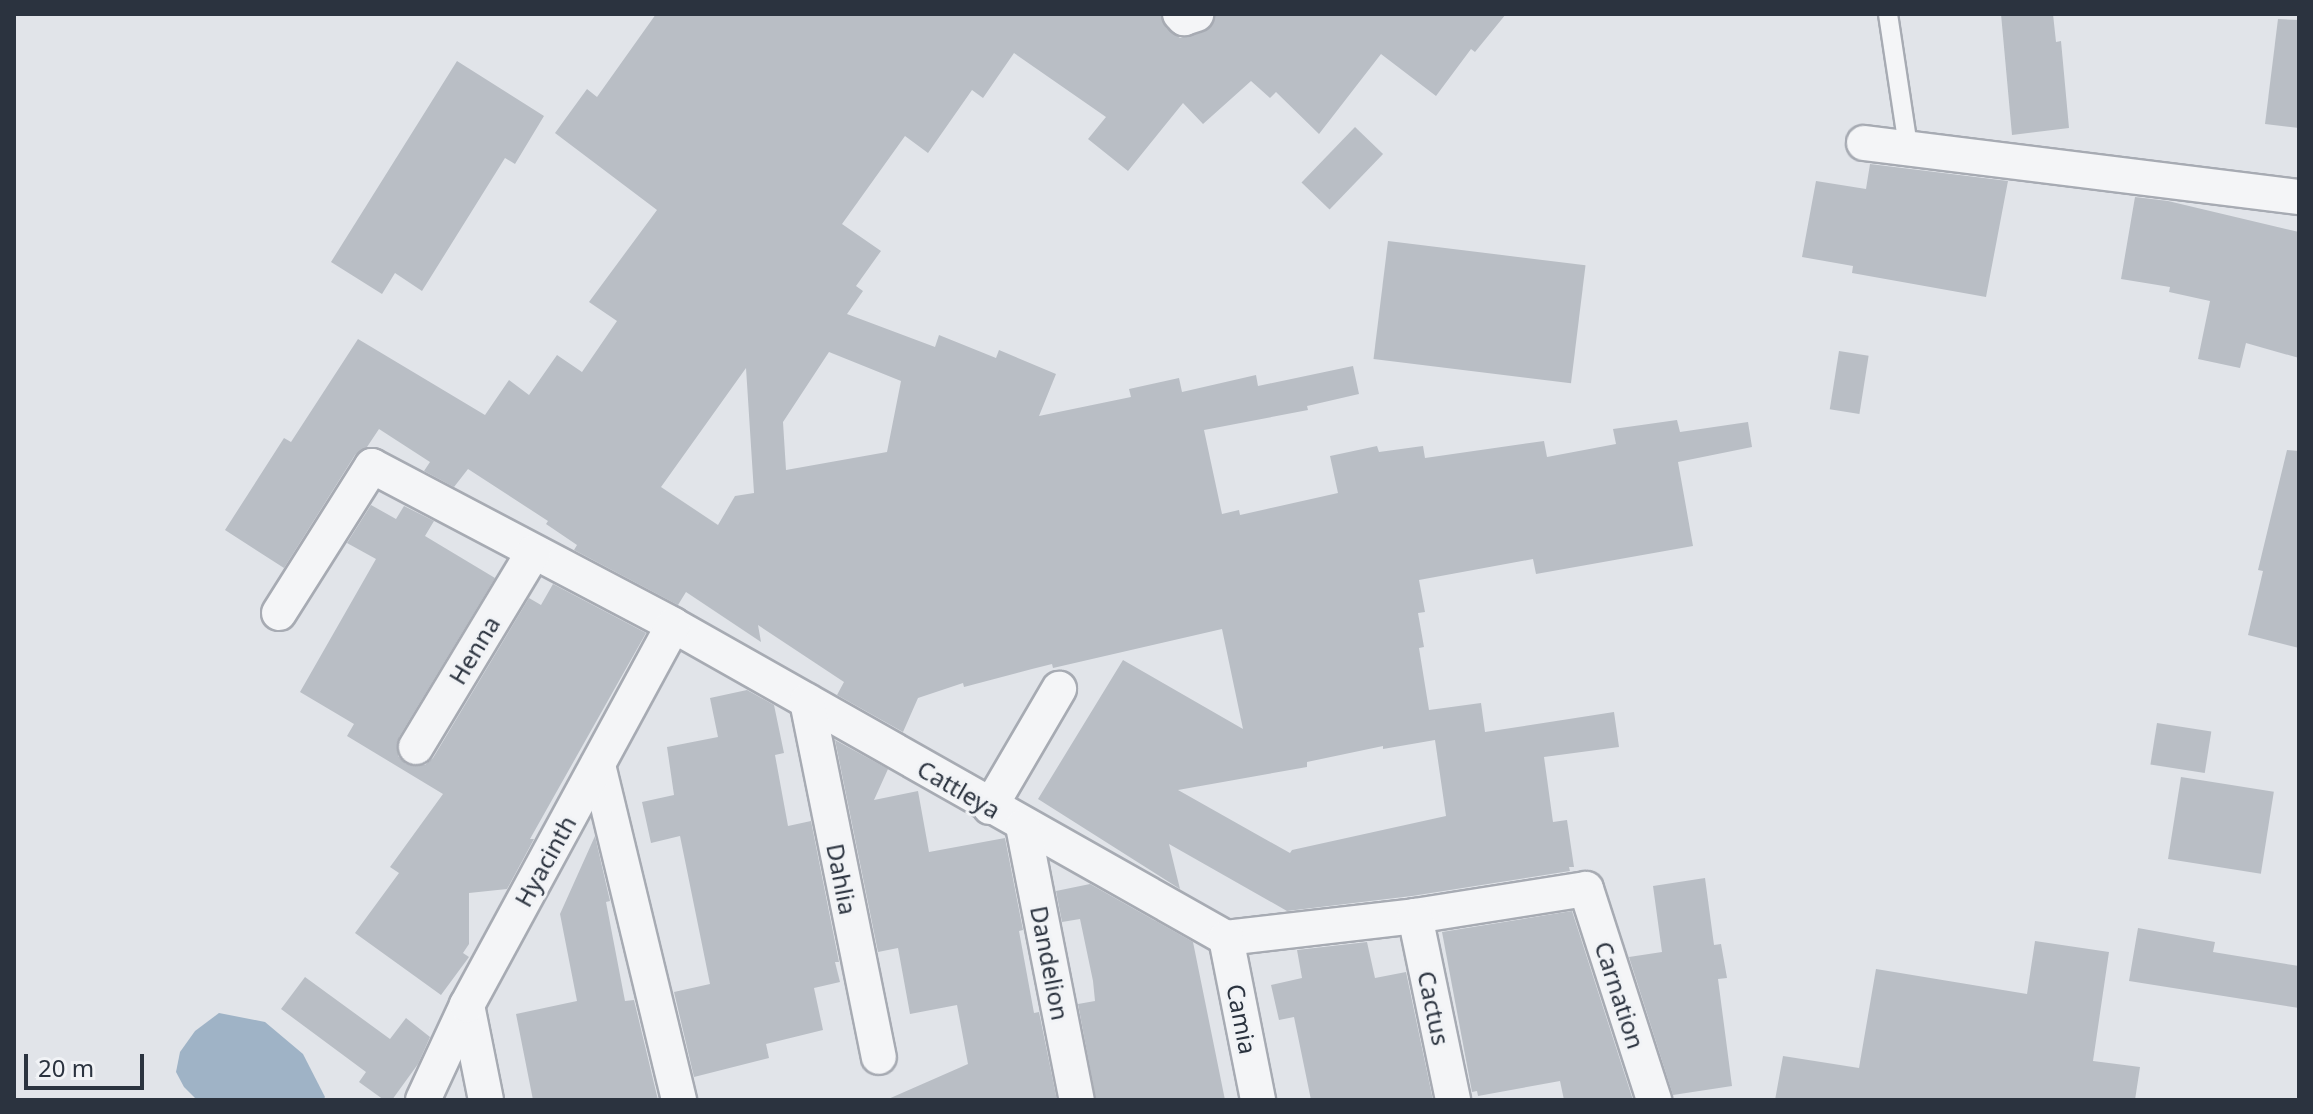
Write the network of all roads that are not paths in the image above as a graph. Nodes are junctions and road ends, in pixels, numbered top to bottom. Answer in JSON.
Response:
{"nodes":[{"id":1,"x":1180,"y":14,"type":"edge"},
{"id":2,"x":1196,"y":14,"type":"edge"},
{"id":3,"x":1888,"y":14,"type":"edge"},
{"id":4,"x":1864,"y":143,"type":"dead end"},
{"id":5,"x":1908,"y":147,"type":"junction"},
{"id":6,"x":2299,"y":197,"type":"edge"},
{"id":7,"x":533,"y":553,"type":"junction"},
{"id":8,"x":279,"y":613,"type":"dead end"},
{"id":9,"x":673,"y":625,"type":"junction"},
{"id":10,"x":1059,"y":689,"type":"dead end"},
{"id":11,"x":807,"y":701,"type":"junction"},
{"id":12,"x":416,"y":747,"type":"dead end"},
{"id":13,"x":598,"y":765,"type":"junction"},
{"id":14,"x":990,"y":807,"type":"junction"},
{"id":15,"x":1023,"y":826,"type":"junction"},
{"id":16,"x":1415,"y":916,"type":"junction"},
{"id":17,"x":1226,"y":938,"type":"junction"},
{"id":18,"x":467,"y":1005,"type":"junction"},
{"id":19,"x":879,"y":1057,"type":"dead end"},
{"id":20,"x":423,"y":1100,"type":"edge"},
{"id":21,"x":486,"y":1100,"type":"edge"},
{"id":22,"x":679,"y":1100,"type":"edge"},
{"id":23,"x":1077,"y":1100,"type":"edge"},
{"id":24,"x":1258,"y":1100,"type":"edge"},
{"id":25,"x":1453,"y":1100,"type":"edge"},
{"id":26,"x":1654,"y":1100,"type":"edge"}],
"edges":[{"from":1,"to":2,"type":"street"},
{"from":3,"to":5,"type":"lane"},
{"from":4,"to":5,"type":"street"},
{"from":5,"to":6,"type":"street"},
{"from":7,"to":8,"type":"street","name":"Cattleya"},
{"from":7,"to":9,"type":"street","name":"Cattleya"},
{"from":7,"to":12,"type":"street","name":"Henna"},
{"from":9,"to":11,"type":"street","name":"Cattleya"},
{"from":9,"to":13,"type":"street","name":"Hyacinth"},
{"from":10,"to":14,"type":"street"},
{"from":11,"to":14,"type":"street","name":"Cattleya"},
{"from":11,"to":19,"type":"street","name":"Dahlia"},
{"from":13,"to":18,"type":"street","name":"Hyacinth"},
{"from":13,"to":22,"type":"street"},
{"from":14,"to":15,"type":"street","name":"Cattleya"},
{"from":15,"to":17,"type":"street","name":"Cattleya"},
{"from":15,"to":23,"type":"street","name":"Dandelion"},
{"from":16,"to":17,"type":"street"},
{"from":16,"to":25,"type":"street","name":"Cactus"},
{"from":16,"to":26,"type":"street","name":"Carnation"},
{"from":17,"to":24,"type":"street","name":"Camia"},
{"from":18,"to":20,"type":"street","name":"Hyacinth"},
{"from":18,"to":21,"type":"street"}]}
